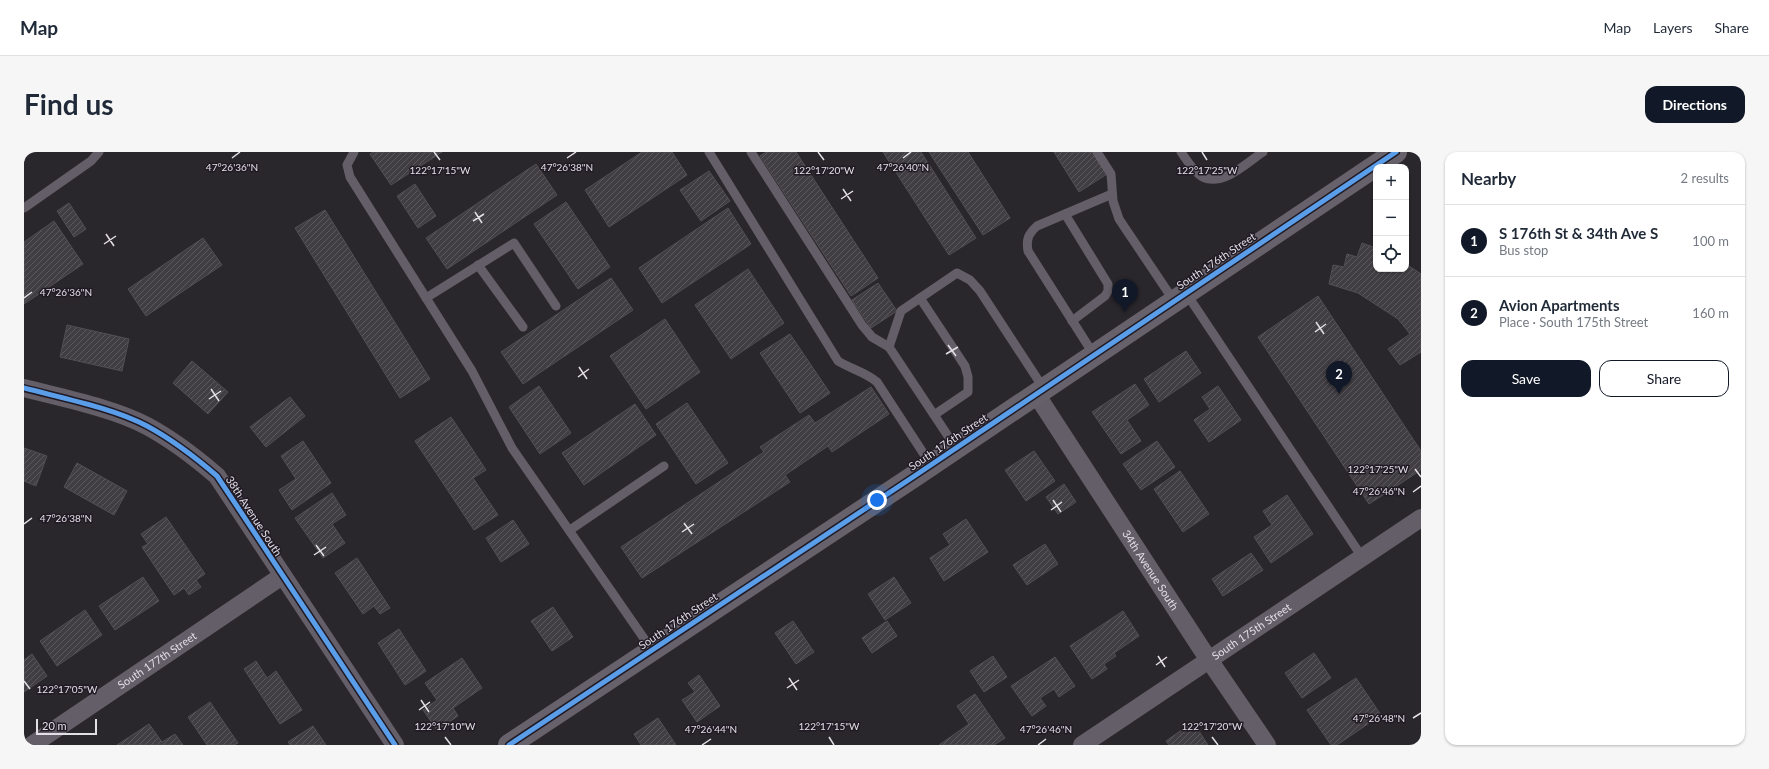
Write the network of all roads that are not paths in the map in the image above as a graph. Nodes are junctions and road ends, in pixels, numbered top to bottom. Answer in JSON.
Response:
{"nodes":[{"id":1,"x":99,"y":152,"type":"edge"},
{"id":2,"x":354,"y":152,"type":"edge"},
{"id":3,"x":710,"y":152,"type":"edge"},
{"id":4,"x":752,"y":152,"type":"edge"},
{"id":5,"x":1097,"y":152,"type":"edge"},
{"id":6,"x":1181,"y":152,"type":"edge"},
{"id":7,"x":1263,"y":152,"type":"edge"},
{"id":8,"x":1396,"y":152,"type":"edge"},
{"id":9,"x":1112,"y":194,"type":"junction"},
{"id":10,"x":24,"y":208,"type":"edge"},
{"id":11,"x":1065,"y":214,"type":"junction"},
{"id":12,"x":478,"y":265,"type":"junction"},
{"id":13,"x":1180,"y":297,"type":"junction"},
{"id":14,"x":426,"y":298,"type":"junction"},
{"id":15,"x":920,"y":298,"type":"junction"},
{"id":16,"x":556,"y":306,"type":"dead end"},
{"id":17,"x":1072,"y":321,"type":"junction"},
{"id":18,"x":523,"y":327,"type":"dead end"},
{"id":19,"x":889,"y":347,"type":"junction"},
{"id":20,"x":1094,"y":355,"type":"junction"},
{"id":21,"x":24,"y":388,"type":"edge"},
{"id":22,"x":1040,"y":391,"type":"junction"},
{"id":23,"x":934,"y":415,"type":"junction"},
{"id":24,"x":956,"y":448,"type":"junction"},
{"id":25,"x":931,"y":465,"type":"junction"},
{"id":26,"x":664,"y":466,"type":"dead end"},
{"id":27,"x":1421,"y":518,"type":"edge"},
{"id":28,"x":570,"y":530,"type":"junction"},
{"id":29,"x":1362,"y":557,"type":"junction"},
{"id":30,"x":282,"y":576,"type":"junction"},
{"id":31,"x":652,"y":650,"type":"junction"},
{"id":32,"x":1209,"y":660,"type":"junction"},
{"id":33,"x":32,"y":745,"type":"edge"},
{"id":34,"x":395,"y":745,"type":"edge"},
{"id":35,"x":509,"y":745,"type":"edge"},
{"id":36,"x":1082,"y":745,"type":"edge"},
{"id":37,"x":1267,"y":745,"type":"edge"}],
"edges":[{"from":1,"to":10,"type":"lane"},
{"from":2,"to":14,"type":"lane"},
{"from":3,"to":25,"type":"lane"},
{"from":4,"to":19,"type":"lane"},
{"from":5,"to":9,"type":"lane"},
{"from":6,"to":7,"type":"lane"},
{"from":8,"to":13,"type":"street","name":"South 176th Street"},
{"from":9,"to":11,"type":"lane"},
{"from":9,"to":13,"type":"lane"},
{"from":11,"to":17,"type":"lane"},
{"from":11,"to":17,"type":"lane"},
{"from":12,"to":14,"type":"lane"},
{"from":12,"to":16,"type":"lane"},
{"from":12,"to":18,"type":"lane"},
{"from":13,"to":20,"type":"street","name":"South 176th Street"},
{"from":13,"to":29,"type":"lane"},
{"from":14,"to":28,"type":"lane"},
{"from":15,"to":19,"type":"lane"},
{"from":15,"to":22,"type":"lane"},
{"from":15,"to":23,"type":"lane"},
{"from":17,"to":20,"type":"lane"},
{"from":19,"to":23,"type":"lane"},
{"from":20,"to":22,"type":"street","name":"South 176th Street"},
{"from":21,"to":30,"type":"street","name":"38th Avenue South"},
{"from":22,"to":24,"type":"street","name":"South 176th Street"},
{"from":22,"to":32,"type":"street","name":"34th Avenue South"},
{"from":23,"to":24,"type":"lane"},
{"from":24,"to":25,"type":"street","name":"South 176th Street"},
{"from":25,"to":31,"type":"street","name":"South 176th Street"},
{"from":26,"to":28,"type":"lane"},
{"from":27,"to":29,"type":"street","name":"South 175th Street"},
{"from":28,"to":31,"type":"lane"},
{"from":29,"to":32,"type":"street","name":"South 175th Street"},
{"from":30,"to":33,"type":"street","name":"South 177th Street"},
{"from":30,"to":34,"type":"street","name":"38th Avenue South"},
{"from":31,"to":35,"type":"street","name":"South 176th Street"},
{"from":32,"to":36,"type":"street","name":"South 175th Street"},
{"from":32,"to":37,"type":"street","name":"34th Avenue South"}]}
